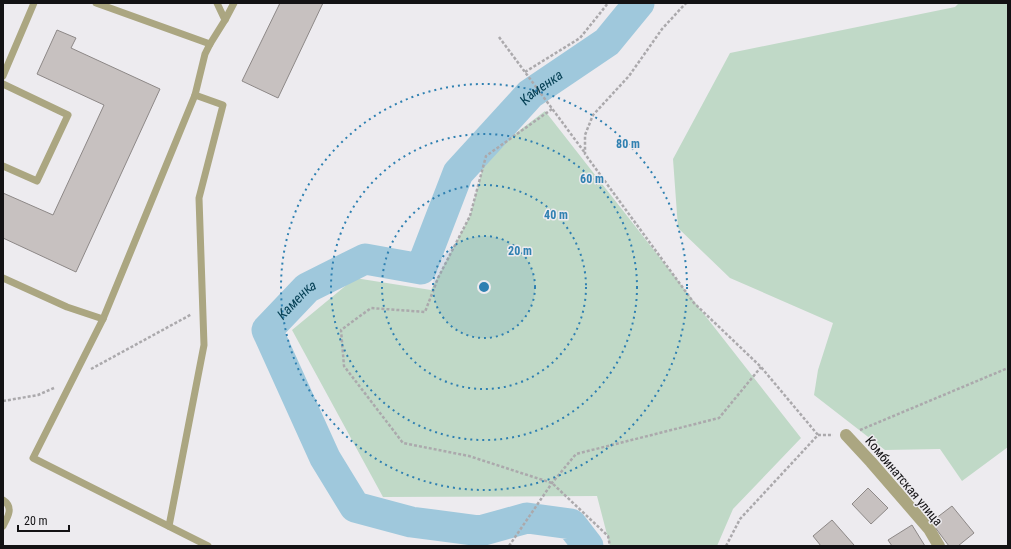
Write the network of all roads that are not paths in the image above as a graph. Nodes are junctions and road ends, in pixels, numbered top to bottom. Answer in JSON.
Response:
{"nodes":[{"id":1,"x":34,"y":3,"type":"edge"},
{"id":2,"x":96,"y":3,"type":"edge"},
{"id":3,"x":217,"y":3,"type":"edge"},
{"id":4,"x":234,"y":3,"type":"edge"},
{"id":5,"x":225,"y":20,"type":"junction"},
{"id":6,"x":210,"y":44,"type":"junction"},
{"id":7,"x":3,"y":76,"type":"edge"},
{"id":8,"x":3,"y":84,"type":"edge"},
{"id":9,"x":195,"y":95,"type":"junction"},
{"id":10,"x":3,"y":166,"type":"edge"},
{"id":11,"x":3,"y":278,"type":"edge"},
{"id":12,"x":103,"y":319,"type":"junction"},
{"id":13,"x":846,"y":436,"type":"road end"},
{"id":14,"x":3,"y":500,"type":"edge"},
{"id":15,"x":3,"y":526,"type":"edge"},
{"id":16,"x":169,"y":526,"type":"junction"},
{"id":17,"x":196,"y":543,"type":"edge"},
{"id":18,"x":208,"y":546,"type":"edge"},
{"id":19,"x":939,"y":546,"type":"edge"}],
"edges":[{"from":1,"to":7,"type":"lane"},
{"from":2,"to":6,"type":"lane"},
{"from":3,"to":5,"type":"lane"},
{"from":4,"to":5,"type":"lane"},
{"from":5,"to":6,"type":"lane"},
{"from":6,"to":9,"type":"lane"},
{"from":8,"to":10,"type":"lane"},
{"from":9,"to":12,"type":"lane"},
{"from":9,"to":16,"type":"lane"},
{"from":11,"to":12,"type":"lane"},
{"from":12,"to":16,"type":"lane"},
{"from":13,"to":19,"type":"street","name":"Комбинатская улица"},
{"from":14,"to":15,"type":"lane"},
{"from":16,"to":17,"type":"lane"},
{"from":17,"to":18,"type":"lane"}]}
